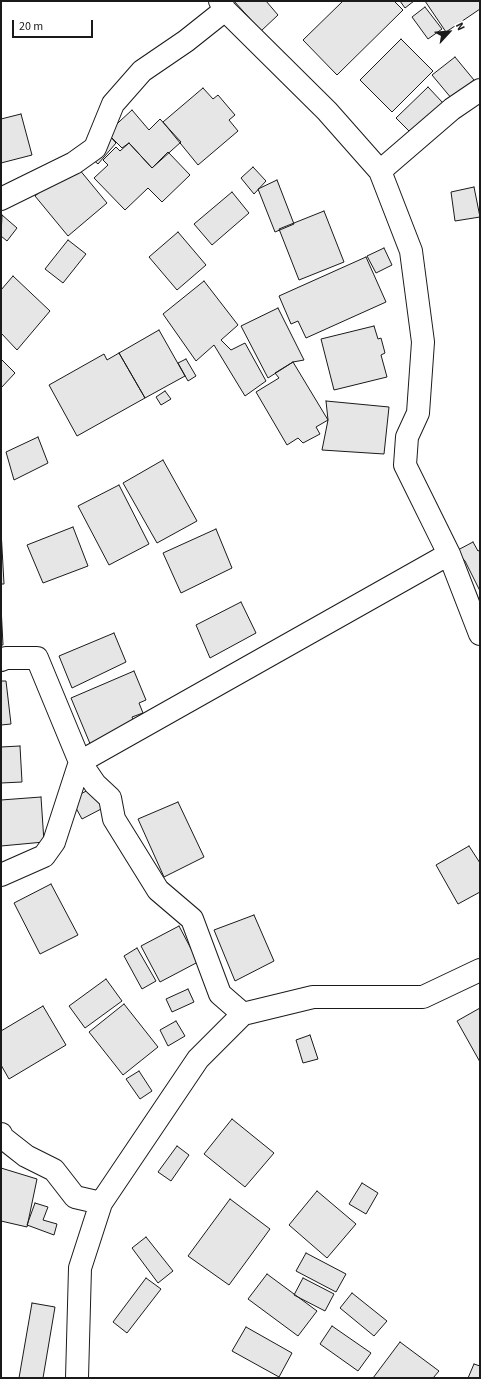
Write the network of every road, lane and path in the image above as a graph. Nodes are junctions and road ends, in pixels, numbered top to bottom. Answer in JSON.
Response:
{"nodes":[{"id":1,"x":223,"y":5,"type":"edge"},
{"id":2,"x":480,"y":90,"type":"edge"},
{"id":3,"x":380,"y":171,"type":"junction"},
{"id":4,"x":1,"y":199,"type":"edge"},
{"id":5,"x":449,"y":554,"type":"junction"},
{"id":6,"x":480,"y":634,"type":"edge"},
{"id":7,"x":1,"y":660,"type":"edge"},
{"id":8,"x":80,"y":762,"type":"junction"},
{"id":9,"x":1,"y":875,"type":"edge"},
{"id":10,"x":480,"y":970,"type":"edge"},
{"id":11,"x":243,"y":1014,"type":"junction"},
{"id":12,"x":2,"y":1136,"type":"edge"},
{"id":13,"x":101,"y":1204,"type":"junction"},
{"id":14,"x":78,"y":1378,"type":"edge"}],
"edges":[{"from":1,"to":3,"type":"street"},
{"from":1,"to":4,"type":"street"},
{"from":2,"to":3,"type":"street"},
{"from":3,"to":5,"type":"street"},
{"from":5,"to":6,"type":"street"},
{"from":5,"to":8,"type":"street"},
{"from":7,"to":8,"type":"street"},
{"from":8,"to":9,"type":"street"},
{"from":8,"to":11,"type":"street"},
{"from":10,"to":11,"type":"street"},
{"from":11,"to":13,"type":"street"},
{"from":12,"to":13,"type":"street"},
{"from":13,"to":14,"type":"street"}]}
